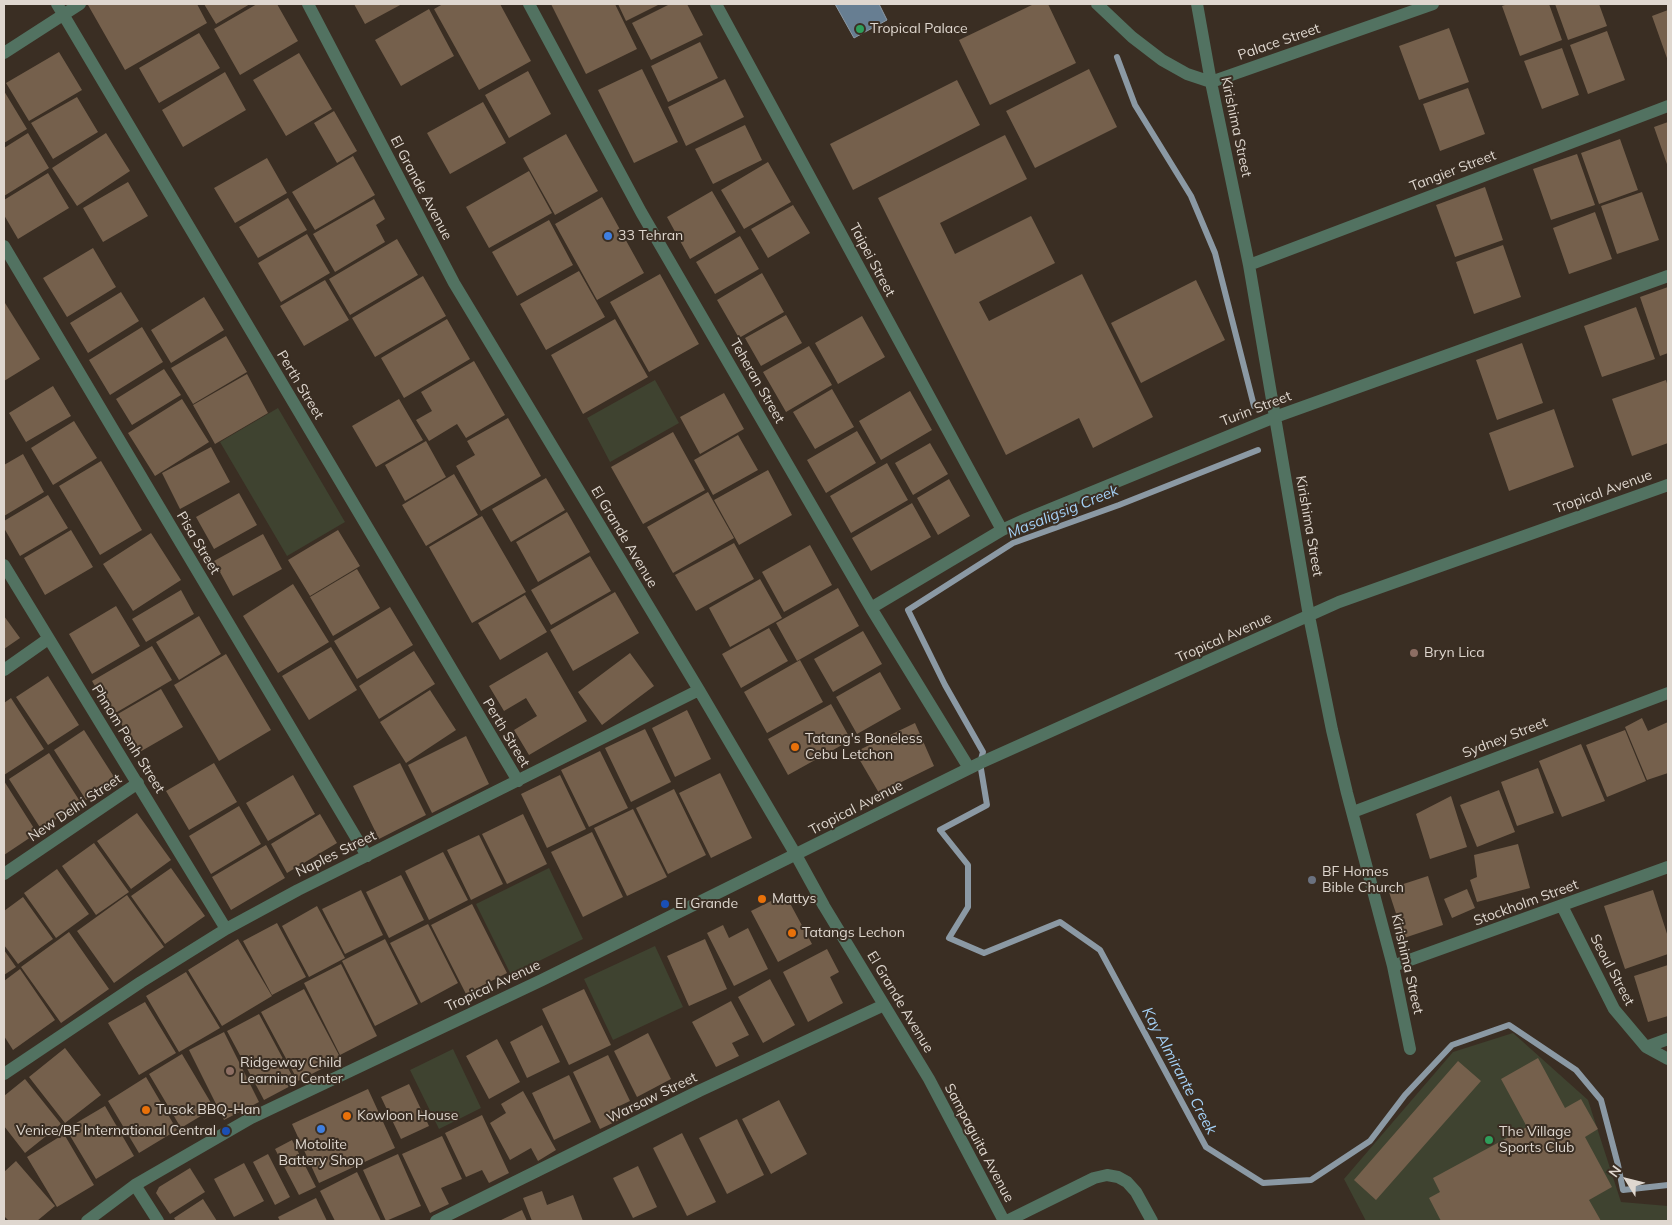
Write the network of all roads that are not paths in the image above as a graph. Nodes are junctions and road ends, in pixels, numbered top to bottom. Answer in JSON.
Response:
{"nodes":[{"id":1,"x":80,"y":4,"type":"edge"},
{"id":2,"x":308,"y":4,"type":"edge"},
{"id":3,"x":529,"y":4,"type":"edge"},
{"id":4,"x":716,"y":4,"type":"edge"},
{"id":5,"x":1096,"y":4,"type":"edge"},
{"id":6,"x":1197,"y":4,"type":"edge"},
{"id":7,"x":1433,"y":4,"type":"edge"},
{"id":8,"x":61,"y":9,"type":"edge"},
{"id":9,"x":4,"y":53,"type":"edge"},
{"id":10,"x":1211,"y":82,"type":"junction"},
{"id":11,"x":1668,"y":106,"type":"edge"},
{"id":12,"x":4,"y":246,"type":"edge"},
{"id":13,"x":1249,"y":265,"type":"junction"},
{"id":14,"x":1668,"y":276,"type":"edge"},
{"id":15,"x":1275,"y":417,"type":"junction"},
{"id":16,"x":1668,"y":485,"type":"edge"},
{"id":17,"x":1002,"y":530,"type":"junction"},
{"id":18,"x":4,"y":565,"type":"edge"},
{"id":19,"x":871,"y":608,"type":"junction"},
{"id":20,"x":1309,"y":616,"type":"junction"},
{"id":21,"x":48,"y":639,"type":"junction"},
{"id":22,"x":4,"y":670,"type":"edge"},
{"id":23,"x":699,"y":690,"type":"junction"},
{"id":24,"x":1668,"y":693,"type":"edge"},
{"id":25,"x":969,"y":768,"type":"junction"},
{"id":26,"x":518,"y":781,"type":"junction"},
{"id":27,"x":138,"y":783,"type":"junction"},
{"id":28,"x":1353,"y":812,"type":"junction"},
{"id":29,"x":796,"y":854,"type":"junction"},
{"id":30,"x":366,"y":856,"type":"junction"},
{"id":31,"x":1668,"y":867,"type":"edge"},
{"id":32,"x":4,"y":874,"type":"edge"},
{"id":33,"x":1562,"y":906,"type":"junction"},
{"id":34,"x":226,"y":929,"type":"junction"},
{"id":35,"x":1393,"y":966,"type":"junction"},
{"id":36,"x":884,"y":1005,"type":"junction"},
{"id":37,"x":1668,"y":1039,"type":"edge"},
{"id":38,"x":1646,"y":1047,"type":"junction"},
{"id":39,"x":1410,"y":1049,"type":"dead end"},
{"id":40,"x":1668,"y":1059,"type":"edge"},
{"id":41,"x":4,"y":1074,"type":"edge"},
{"id":42,"x":929,"y":1079,"type":"joint"},
{"id":43,"x":135,"y":1185,"type":"junction"},
{"id":44,"x":87,"y":1221,"type":"edge"},
{"id":45,"x":158,"y":1221,"type":"edge"},
{"id":46,"x":436,"y":1221,"type":"edge"},
{"id":47,"x":1005,"y":1221,"type":"edge"},
{"id":48,"x":1152,"y":1221,"type":"edge"}],
"edges":[{"from":1,"to":8,"type":"street"},
{"from":2,"to":23,"type":"street","name":"El Grande Avenue"},
{"from":3,"to":19,"type":"street","name":"Teheran Street"},
{"from":4,"to":17,"type":"street","name":"Taipei Street"},
{"from":5,"to":10,"type":"street"},
{"from":6,"to":10,"type":"street","name":"Kirishima Street"},
{"from":7,"to":10,"type":"street","name":"Palace Street"},
{"from":8,"to":9,"type":"street"},
{"from":8,"to":26,"type":"street","name":"Perth Street"},
{"from":10,"to":13,"type":"street","name":"Kirishima Street"},
{"from":11,"to":13,"type":"street","name":"Tangier Street"},
{"from":12,"to":30,"type":"street","name":"Pisa Street"},
{"from":13,"to":15,"type":"street","name":"Kirishima Street"},
{"from":14,"to":15,"type":"street","name":"Turin Street"},
{"from":15,"to":17,"type":"street","name":"Turin Street"},
{"from":15,"to":20,"type":"street","name":"Kirishima Street"},
{"from":16,"to":20,"type":"street","name":"Tropical Avenue"},
{"from":17,"to":19,"type":"street","name":"Turin Street"},
{"from":18,"to":21,"type":"street","name":"Phnom Penh Street"},
{"from":19,"to":25,"type":"street","name":"Teheran Street"},
{"from":20,"to":25,"type":"street","name":"Tropical Avenue"},
{"from":20,"to":28,"type":"street","name":"Kirishima Street"},
{"from":21,"to":22,"type":"street"},
{"from":21,"to":27,"type":"street","name":"Phnom Penh Street"},
{"from":23,"to":26,"type":"street","name":"Naples Street"},
{"from":23,"to":29,"type":"street","name":"El Grande Avenue"},
{"from":24,"to":28,"type":"street","name":"Sydney Street"},
{"from":25,"to":29,"type":"street","name":"Tropical Avenue"},
{"from":26,"to":30,"type":"street","name":"Naples Street"},
{"from":27,"to":32,"type":"street","name":"New Delhi Street"},
{"from":27,"to":34,"type":"street","name":"Phnom Penh Street"},
{"from":28,"to":35,"type":"street","name":"Kirishima Street"},
{"from":29,"to":36,"type":"street","name":"El Grande Avenue"},
{"from":29,"to":43,"type":"street","name":"Tropical Avenue"},
{"from":30,"to":34,"type":"street","name":"Naples Street"},
{"from":31,"to":33,"type":"street","name":"Stockholm Street"},
{"from":33,"to":35,"type":"street","name":"Stockholm Street"},
{"from":33,"to":38,"type":"street","name":"Seoul Street"},
{"from":34,"to":41,"type":"street","name":"Naples Street"},
{"from":35,"to":39,"type":"street","name":"Kirishima Street"},
{"from":36,"to":42,"type":"street","name":"El Grande Avenue"},
{"from":36,"to":46,"type":"street","name":"Warsaw Street"},
{"from":37,"to":38,"type":"street"},
{"from":38,"to":40,"type":"street","name":"Seoul Street"},
{"from":42,"to":47,"type":"street","name":"Sampaguita Avenue"},
{"from":43,"to":44,"type":"street","name":"Tropical Avenue"},
{"from":43,"to":45,"type":"street"},
{"from":47,"to":48,"type":"street"}]}
